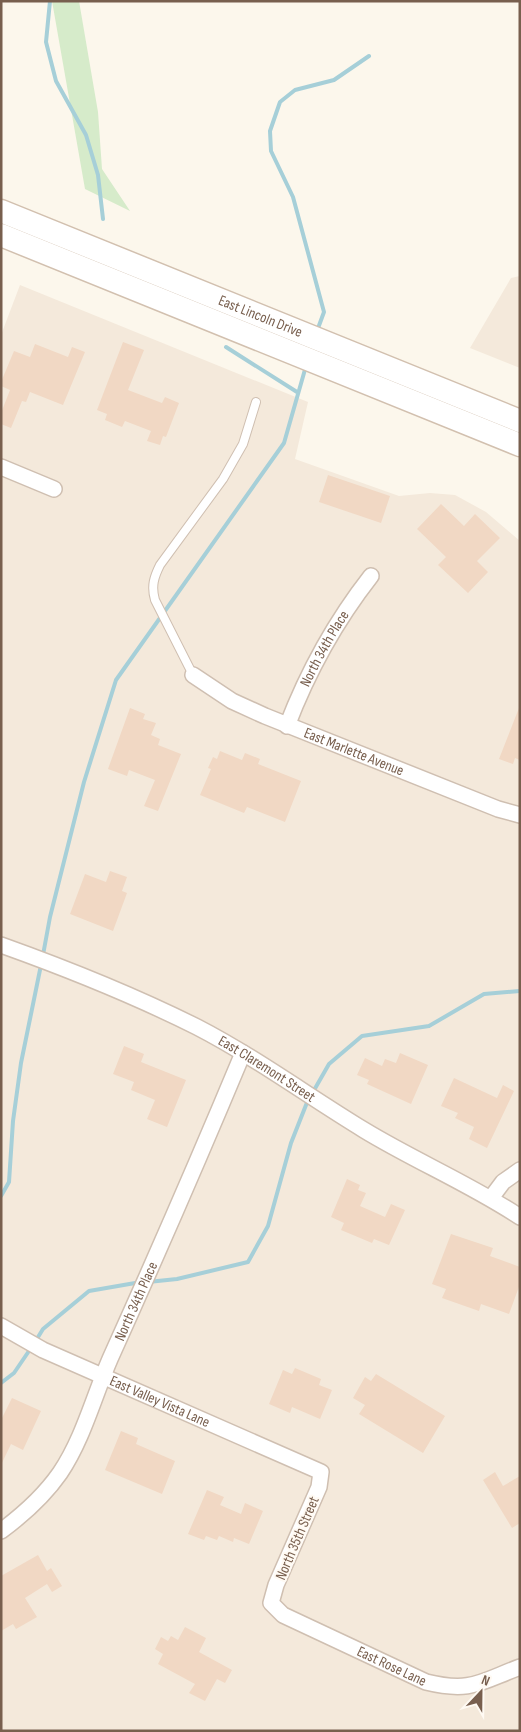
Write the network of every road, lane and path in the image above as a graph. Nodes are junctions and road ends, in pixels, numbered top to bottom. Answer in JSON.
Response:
{"nodes":[{"id":1,"x":1,"y":210,"type":"edge"},
{"id":2,"x":1,"y":235,"type":"edge"},
{"id":3,"x":285,"y":338,"type":"junction"},
{"id":4,"x":325,"y":354,"type":"junction"},
{"id":5,"x":256,"y":402,"type":"dead end"},
{"id":6,"x":520,"y":421,"type":"edge"},
{"id":7,"x":520,"y":445,"type":"edge"},
{"id":8,"x":1,"y":467,"type":"edge"},
{"id":9,"x":54,"y":489,"type":"dead end"},
{"id":10,"x":371,"y":576,"type":"dead end"},
{"id":11,"x":194,"y":675,"type":"joint"},
{"id":12,"x":287,"y":726,"type":"junction"},
{"id":13,"x":520,"y":815,"type":"edge"},
{"id":14,"x":1,"y":945,"type":"edge"},
{"id":15,"x":243,"y":1053,"type":"junction"},
{"id":16,"x":520,"y":1170,"type":"edge"},
{"id":17,"x":491,"y":1198,"type":"junction"},
{"id":18,"x":520,"y":1217,"type":"edge"},
{"id":19,"x":1,"y":1326,"type":"edge"},
{"id":20,"x":103,"y":1375,"type":"junction"},
{"id":21,"x":321,"y":1472,"type":"joint"},
{"id":22,"x":1,"y":1531,"type":"edge"},
{"id":23,"x":271,"y":1603,"type":"joint"},
{"id":24,"x":520,"y":1667,"type":"edge"}],
"edges":[{"from":1,"to":3,"type":"main road","name":"East Lincoln Drive"},
{"from":2,"to":3,"type":"main road","name":"East Lincoln Drive"},
{"from":3,"to":4,"type":"main road","name":"East Lincoln Drive"},
{"from":4,"to":6,"type":"main road","name":"East Lincoln Drive"},
{"from":4,"to":7,"type":"main road","name":"East Lincoln Drive"},
{"from":5,"to":11,"type":"lane"},
{"from":8,"to":9,"type":"street"},
{"from":10,"to":12,"type":"street","name":"North 34th Place"},
{"from":11,"to":12,"type":"street","name":"East Marlette Avenue"},
{"from":12,"to":13,"type":"street","name":"East Marlette Avenue"},
{"from":14,"to":15,"type":"street","name":"East Claremont Street"},
{"from":15,"to":17,"type":"street","name":"East Claremont Street"},
{"from":15,"to":20,"type":"street","name":"North 34th Place"},
{"from":16,"to":17,"type":"street"},
{"from":17,"to":18,"type":"street","name":"East Claremont Street"},
{"from":19,"to":20,"type":"street","name":"East Valley Vista Lane"},
{"from":20,"to":21,"type":"street","name":"East Valley Vista Lane"},
{"from":20,"to":22,"type":"street","name":"North 34th Place"},
{"from":21,"to":23,"type":"street","name":"North 35th Street"},
{"from":23,"to":24,"type":"street","name":"East Rose Lane"}]}
